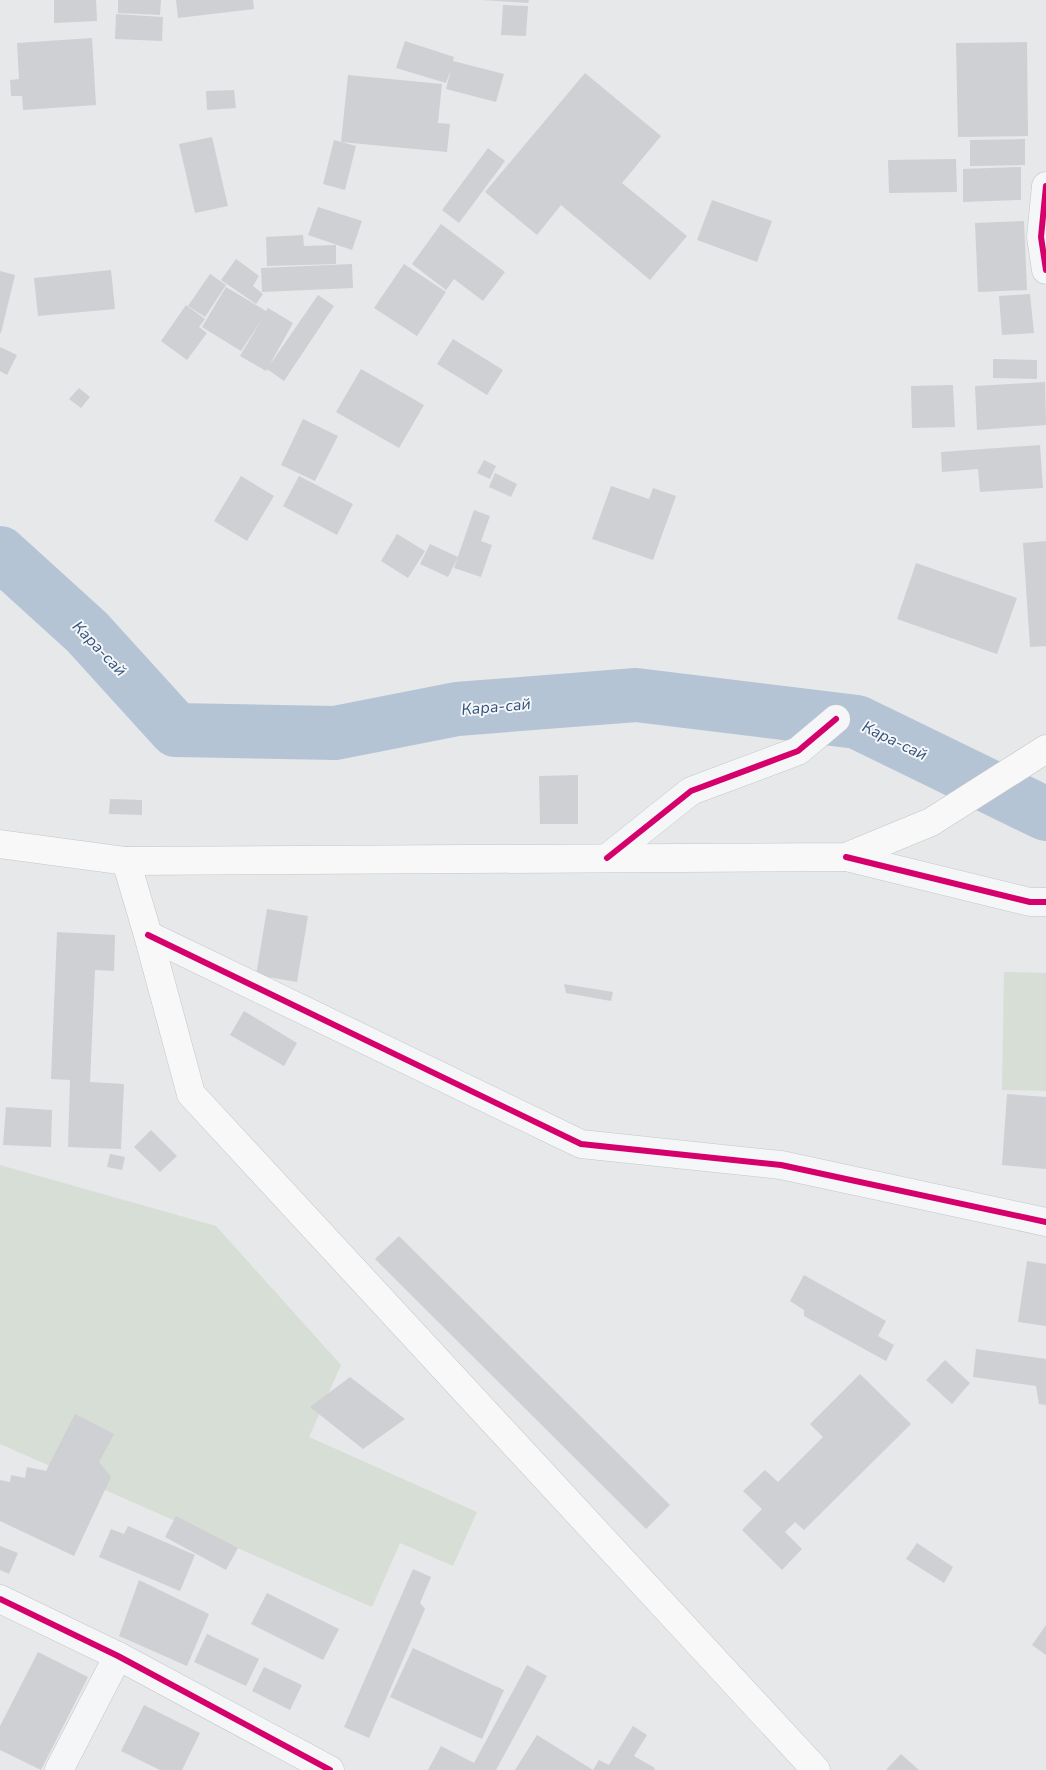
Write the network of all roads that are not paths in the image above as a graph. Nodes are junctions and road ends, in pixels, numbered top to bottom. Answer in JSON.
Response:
{"nodes":[{"id":1,"x":1046,"y":186,"type":"edge"},
{"id":2,"x":1046,"y":270,"type":"edge"},
{"id":3,"x":836,"y":719,"type":"dead end"},
{"id":4,"x":1046,"y":749,"type":"edge"},
{"id":5,"x":0,"y":844,"type":"edge"},
{"id":6,"x":846,"y":857,"type":"junction"},
{"id":7,"x":607,"y":858,"type":"junction"},
{"id":8,"x":126,"y":861,"type":"junction"},
{"id":9,"x":1046,"y":902,"type":"edge"},
{"id":10,"x":148,"y":935,"type":"junction"},
{"id":11,"x":1046,"y":1222,"type":"edge"},
{"id":12,"x":0,"y":1599,"type":"edge"},
{"id":13,"x":118,"y":1656,"type":"junction"},
{"id":14,"x":59,"y":1770,"type":"edge"},
{"id":15,"x":330,"y":1770,"type":"edge"},
{"id":16,"x":816,"y":1770,"type":"edge"}],
"edges":[{"from":1,"to":2,"type":"street"},
{"from":3,"to":7,"type":"street"},
{"from":4,"to":6,"type":"main road"},
{"from":5,"to":8,"type":"main road"},
{"from":6,"to":7,"type":"main road"},
{"from":6,"to":9,"type":"street"},
{"from":7,"to":8,"type":"main road"},
{"from":8,"to":10,"type":"main road"},
{"from":10,"to":11,"type":"street"},
{"from":10,"to":16,"type":"main road"},
{"from":12,"to":13,"type":"street"},
{"from":13,"to":14,"type":"street"},
{"from":13,"to":15,"type":"street"}]}
